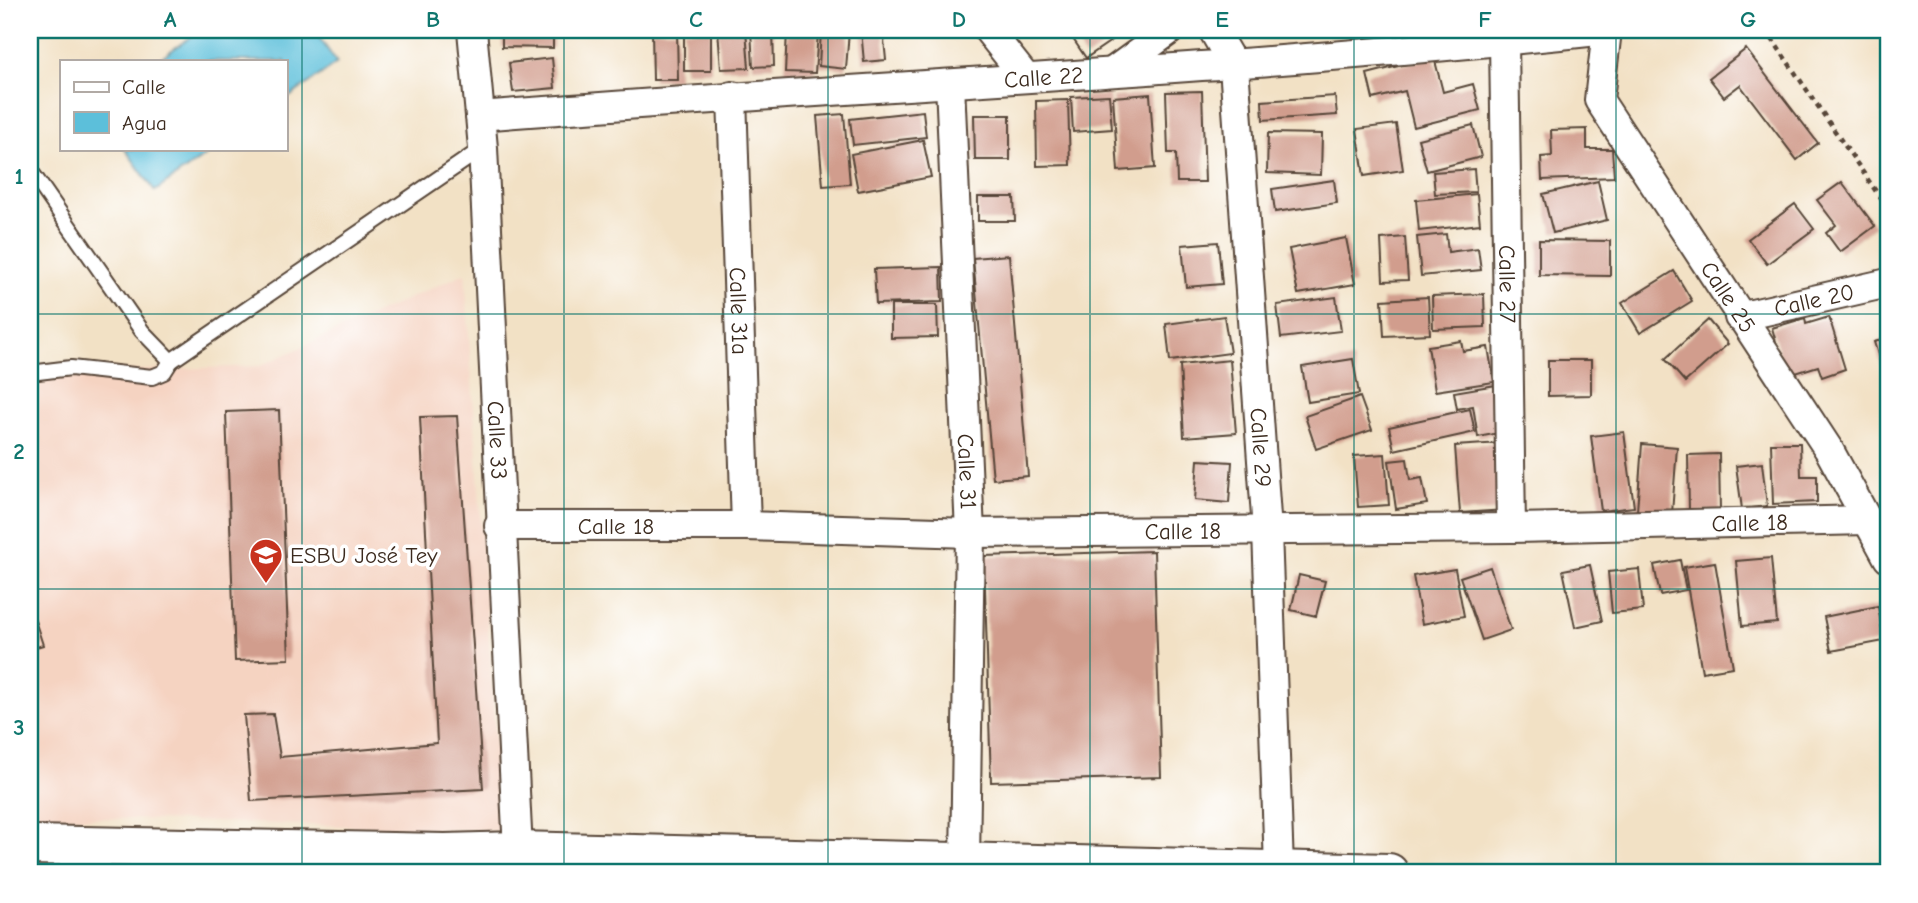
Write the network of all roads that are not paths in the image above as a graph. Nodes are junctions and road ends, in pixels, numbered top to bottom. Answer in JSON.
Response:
{"nodes":[{"id":1,"x":472,"y":30,"type":"edge"},
{"id":2,"x":988,"y":30,"type":"edge"},
{"id":3,"x":1170,"y":30,"type":"edge"},
{"id":4,"x":1213,"y":30,"type":"edge"},
{"id":5,"x":1607,"y":30,"type":"edge"},
{"id":6,"x":1504,"y":41,"type":"junction"},
{"id":7,"x":1234,"y":66,"type":"junction"},
{"id":8,"x":1115,"y":70,"type":"junction"},
{"id":9,"x":1026,"y":78,"type":"junction"},
{"id":10,"x":950,"y":84,"type":"junction"},
{"id":11,"x":732,"y":96,"type":"junction"},
{"id":12,"x":480,"y":116,"type":"junction"},
{"id":13,"x":483,"y":148,"type":"junction"},
{"id":14,"x":30,"y":170,"type":"edge"},
{"id":15,"x":1888,"y":283,"type":"edge"},
{"id":16,"x":1739,"y":317,"type":"junction"},
{"id":17,"x":171,"y":361,"type":"junction"},
{"id":18,"x":30,"y":373,"type":"edge"},
{"id":19,"x":1868,"y":520,"type":"junction"},
{"id":20,"x":499,"y":526,"type":"junction"},
{"id":21,"x":746,"y":526,"type":"junction"},
{"id":22,"x":1511,"y":528,"type":"junction"},
{"id":23,"x":1267,"y":531,"type":"junction"},
{"id":24,"x":970,"y":533,"type":"junction"},
{"id":25,"x":1888,"y":558,"type":"edge"},
{"id":26,"x":30,"y":845,"type":"edge"},
{"id":27,"x":519,"y":851,"type":"junction"},
{"id":28,"x":965,"y":862,"type":"junction"},
{"id":29,"x":445,"y":863,"type":"edge"},
{"id":30,"x":869,"y":868,"type":"edge"},
{"id":31,"x":1279,"y":868,"type":"junction"},
{"id":32,"x":1374,"y":873,"type":"edge"}],
"edges":[{"from":1,"to":12,"type":"street","name":"Calle 33"},
{"from":2,"to":9,"type":"street"},
{"from":3,"to":8,"type":"street"},
{"from":4,"to":7,"type":"street","name":"Calle 29"},
{"from":5,"to":6,"type":"street","name":"Calle 22"},
{"from":5,"to":16,"type":"street","name":"Calle 25"},
{"from":6,"to":7,"type":"street","name":"Calle 22"},
{"from":6,"to":22,"type":"street","name":"Calle 27"},
{"from":7,"to":8,"type":"street","name":"Calle 22"},
{"from":7,"to":23,"type":"street","name":"Calle 29"},
{"from":8,"to":9,"type":"street","name":"Calle 22"},
{"from":9,"to":10,"type":"street","name":"Calle 22"},
{"from":10,"to":11,"type":"street","name":"Calle 22"},
{"from":10,"to":24,"type":"street","name":"Calle 31"},
{"from":11,"to":12,"type":"street","name":"Calle 22"},
{"from":11,"to":21,"type":"street","name":"Calle 31a"},
{"from":12,"to":13,"type":"street","name":"Calle 33"},
{"from":13,"to":17,"type":"lane"},
{"from":13,"to":20,"type":"street","name":"Calle 33"},
{"from":14,"to":17,"type":"lane"},
{"from":15,"to":16,"type":"street","name":"Calle 20"},
{"from":16,"to":19,"type":"street","name":"Calle 25"},
{"from":17,"to":18,"type":"lane"},
{"from":19,"to":22,"type":"street","name":"Calle 18"},
{"from":19,"to":25,"type":"street","name":"Calle 25"},
{"from":20,"to":21,"type":"street","name":"Calle 18"},
{"from":20,"to":27,"type":"street","name":"Calle 33"},
{"from":21,"to":24,"type":"street","name":"Calle 18"},
{"from":22,"to":23,"type":"street","name":"Calle 18"},
{"from":23,"to":24,"type":"street","name":"Calle 18"},
{"from":23,"to":31,"type":"street","name":"Calle 29"},
{"from":24,"to":28,"type":"street","name":"Calle 31"},
{"from":26,"to":29,"type":"main road"},
{"from":27,"to":29,"type":"main road"},
{"from":27,"to":30,"type":"main road"},
{"from":28,"to":30,"type":"main road"},
{"from":28,"to":31,"type":"main road"},
{"from":31,"to":32,"type":"main road"}]}
